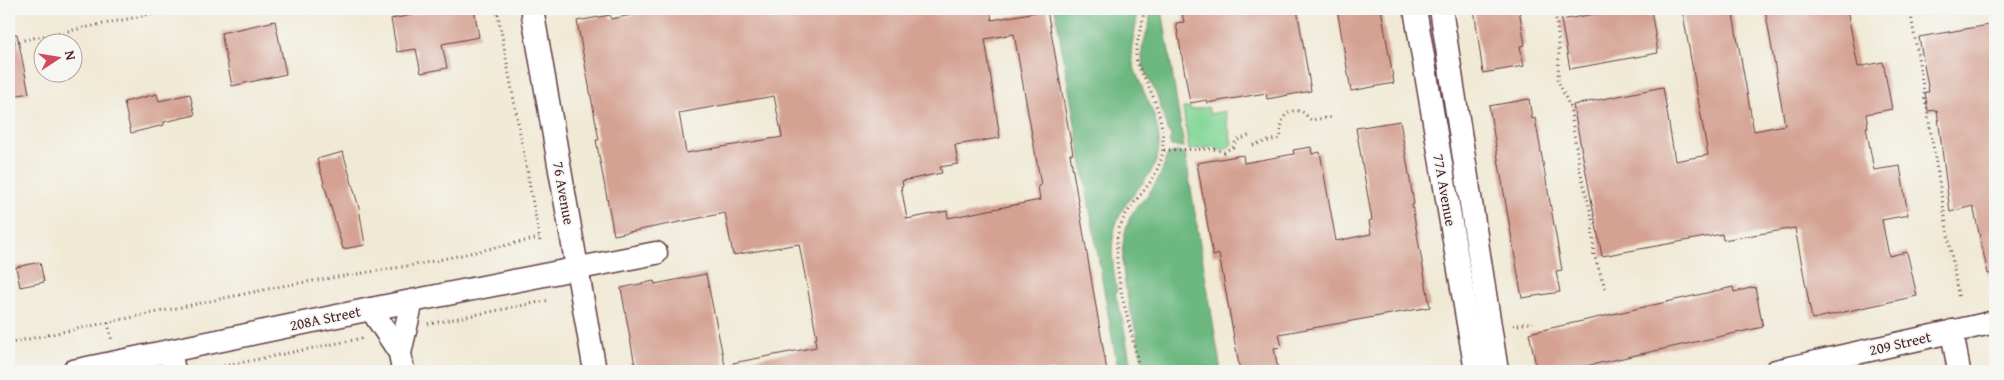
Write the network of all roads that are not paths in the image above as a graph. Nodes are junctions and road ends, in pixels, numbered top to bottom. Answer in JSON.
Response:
{"nodes":[{"id":1,"x":1415,"y":9,"type":"edge"},
{"id":2,"x":1440,"y":9,"type":"edge"},
{"id":3,"x":532,"y":11,"type":"edge"},
{"id":4,"x":656,"y":253,"type":"dead end"},
{"id":5,"x":578,"y":268,"type":"junction"},
{"id":6,"x":412,"y":301,"type":"junction"},
{"id":7,"x":371,"y":309,"type":"junction"},
{"id":8,"x":1995,"y":322,"type":"edge"},
{"id":9,"x":1952,"y":332,"type":"junction"},
{"id":10,"x":172,"y":361,"type":"edge"},
{"id":11,"x":402,"y":362,"type":"edge"},
{"id":12,"x":73,"y":371,"type":"edge"},
{"id":13,"x":595,"y":371,"type":"edge"},
{"id":14,"x":1476,"y":371,"type":"edge"},
{"id":15,"x":1497,"y":371,"type":"edge"},
{"id":16,"x":1776,"y":371,"type":"edge"},
{"id":17,"x":1959,"y":371,"type":"edge"}],
"edges":[{"from":1,"to":14,"type":"street","name":"77A Avenue"},
{"from":2,"to":15,"type":"street","name":"77A Avenue"},
{"from":3,"to":5,"type":"street","name":"76 Avenue"},
{"from":4,"to":5,"type":"street","name":"208A Street"},
{"from":5,"to":6,"type":"street","name":"208A Street"},
{"from":5,"to":13,"type":"street","name":"76 Avenue"},
{"from":6,"to":7,"type":"street","name":"208A Street"},
{"from":6,"to":11,"type":"street"},
{"from":7,"to":10,"type":"street","name":"208A Street"},
{"from":7,"to":11,"type":"street"},
{"from":8,"to":9,"type":"street","name":"209 Street"},
{"from":9,"to":16,"type":"street","name":"209 Street"},
{"from":9,"to":17,"type":"street"},
{"from":10,"to":12,"type":"street","name":"208A Street"}]}
